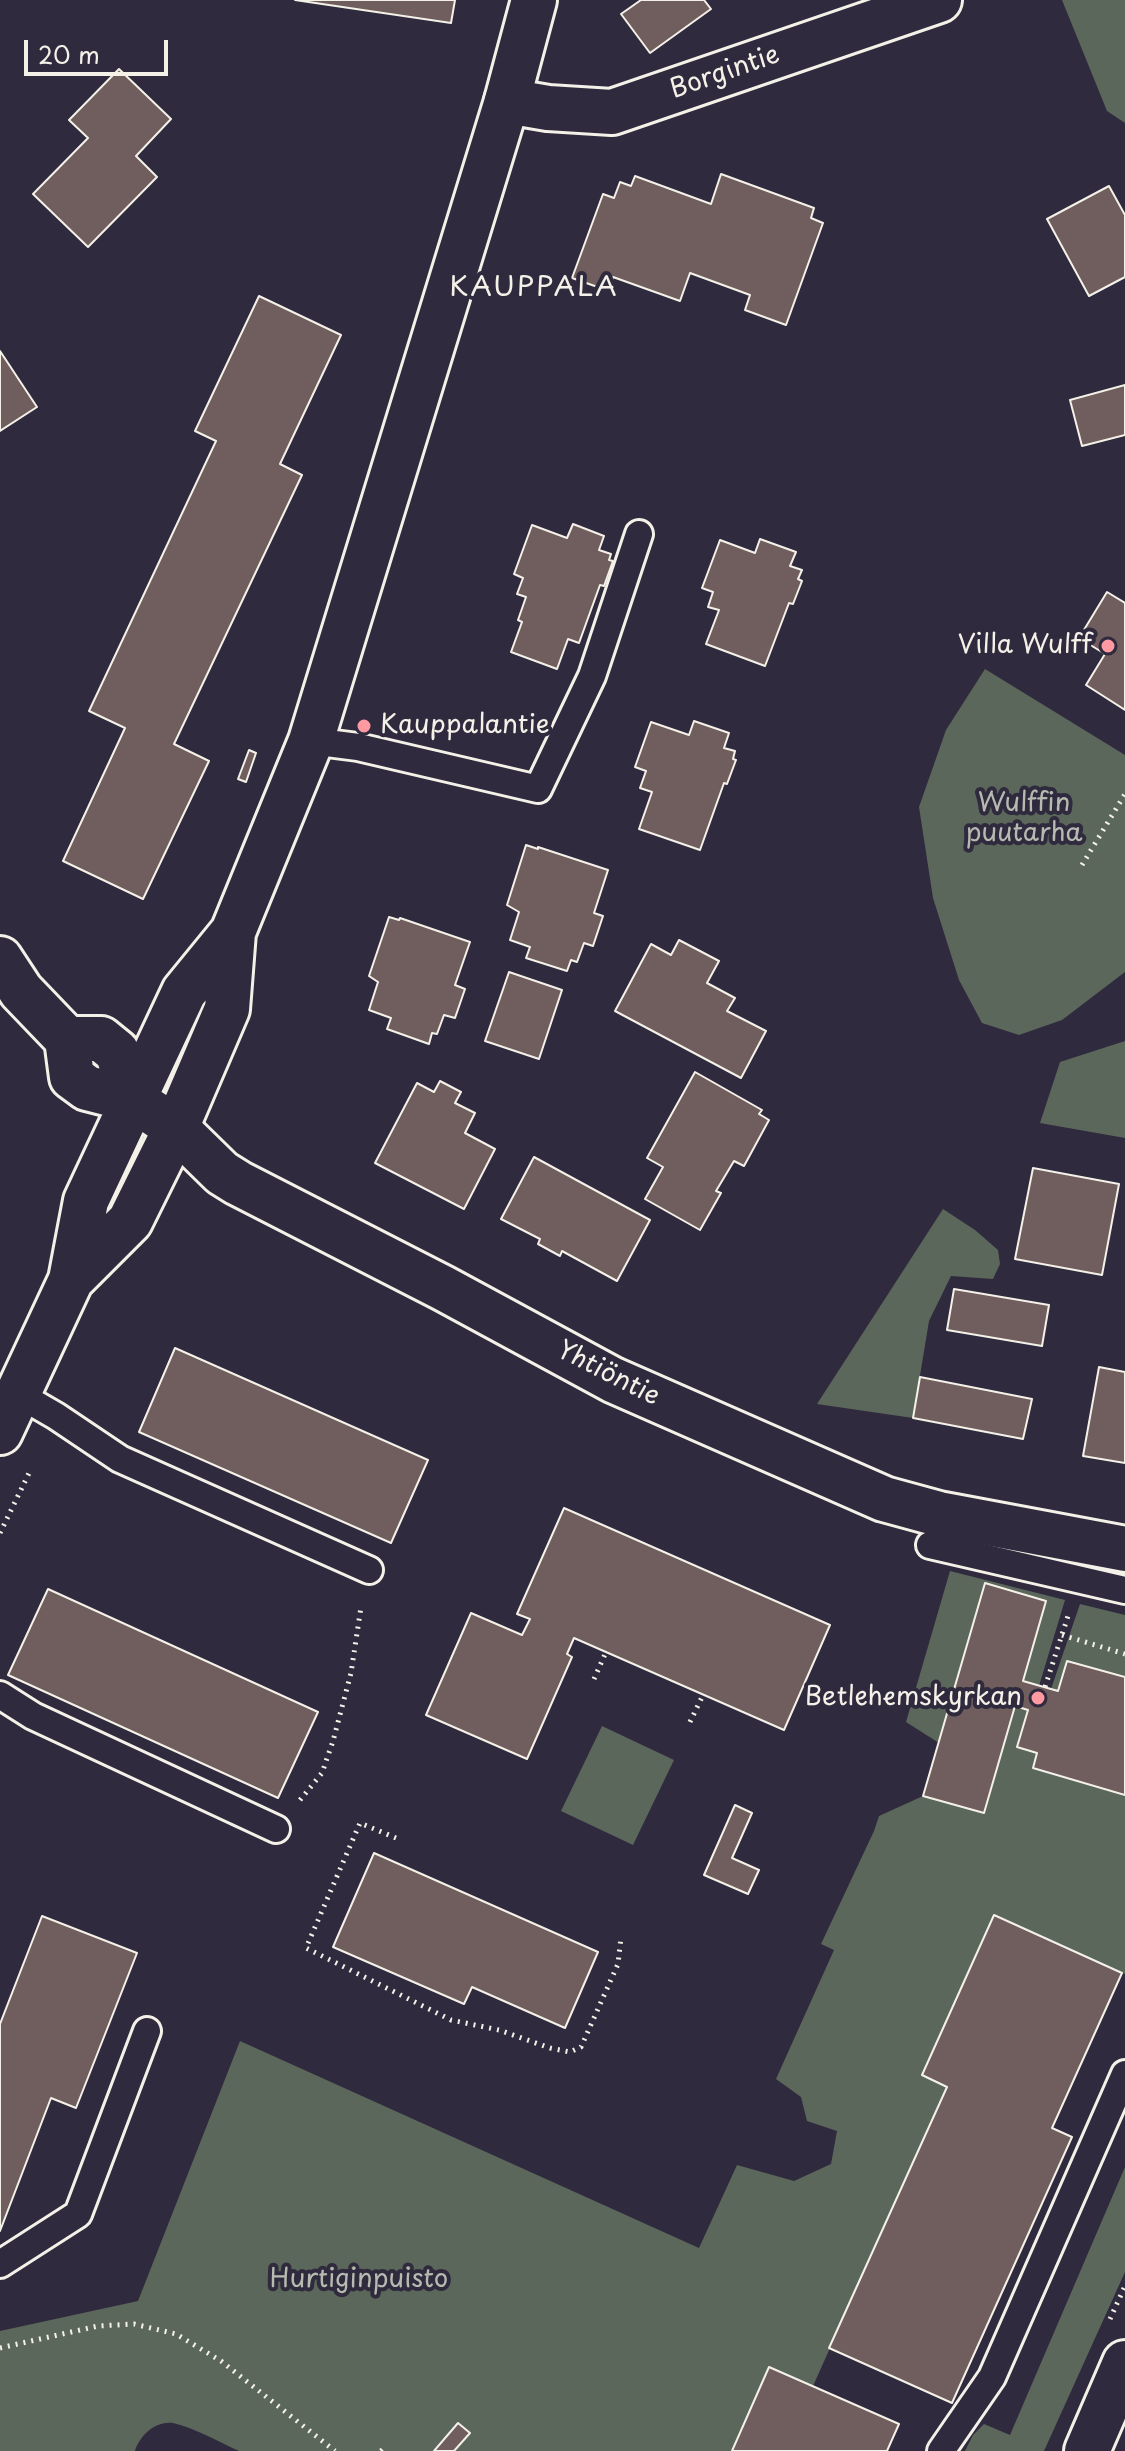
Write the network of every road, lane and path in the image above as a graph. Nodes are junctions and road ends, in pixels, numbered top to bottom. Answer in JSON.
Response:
{"nodes":[{"id":1,"x":534,"y":0,"type":"edge"},
{"id":2,"x":939,"y":0,"type":"edge"},
{"id":3,"x":507,"y":101,"type":"junction"},
{"id":4,"x":639,"y":534,"type":"dead end"},
{"id":5,"x":311,"y":741,"type":"junction"},
{"id":6,"x":1125,"y":794,"type":"edge"},
{"id":7,"x":1082,"y":865,"type":"dead end"},
{"id":8,"x":233,"y":932,"type":"junction"},
{"id":9,"x":0,"y":959,"type":"edge"},
{"id":10,"x":134,"y":1100,"type":"junction"},
{"id":11,"x":176,"y":1128,"type":"junction"},
{"id":12,"x":71,"y":1280,"type":"junction"},
{"id":13,"x":9,"y":1413,"type":"edge"},
{"id":14,"x":930,"y":1545,"type":"dead end"},
{"id":15,"x":1125,"y":1549,"type":"edge"},
{"id":16,"x":369,"y":1570,"type":"joint"},
{"id":17,"x":1079,"y":1580,"type":"junction"},
{"id":18,"x":1125,"y":1590,"type":"edge"},
{"id":19,"x":1062,"y":1635,"type":"junction"},
{"id":20,"x":606,"y":1652,"type":"dead end"},
{"id":21,"x":1125,"y":1654,"type":"edge"},
{"id":22,"x":594,"y":1679,"type":"dead end"},
{"id":23,"x":1045,"y":1687,"type":"dead end"},
{"id":24,"x":0,"y":1695,"type":"edge"},
{"id":25,"x":703,"y":1695,"type":"dead end"},
{"id":26,"x":690,"y":1722,"type":"dead end"},
{"id":27,"x":276,"y":1829,"type":"joint"},
{"id":28,"x":396,"y":1838,"type":"dead end"},
{"id":29,"x":621,"y":1937,"type":"dead end"},
{"id":30,"x":147,"y":2031,"type":"dead end"},
{"id":31,"x":1125,"y":2074,"type":"edge"},
{"id":32,"x":0,"y":2264,"type":"edge"},
{"id":33,"x":0,"y":2348,"type":"edge"},
{"id":34,"x":1125,"y":2363,"type":"edge"},
{"id":35,"x":335,"y":2451,"type":"edge"},
{"id":36,"x":941,"y":2451,"type":"edge"},
{"id":37,"x":1087,"y":2451,"type":"edge"}],
"edges":[{"from":1,"to":3,"type":"street"},
{"from":2,"to":3,"type":"street","name":"Borgintie"},
{"from":3,"to":5,"type":"street"},
{"from":4,"to":5,"type":"lane"},
{"from":5,"to":8,"type":"street"},
{"from":6,"to":7,"type":"path"},
{"from":8,"to":10,"type":"street"},
{"from":8,"to":11,"type":"street"},
{"from":9,"to":10,"type":"street","name":"Yhtiöntie"},
{"from":10,"to":11,"type":"street","name":"Yhtiöntie"},
{"from":10,"to":12,"type":"street"},
{"from":11,"to":12,"type":"street"},
{"from":11,"to":15,"type":"street","name":"Yhtiöntie"},
{"from":12,"to":13,"type":"street"},
{"from":13,"to":16,"type":"lane"},
{"from":14,"to":17,"type":"lane"},
{"from":16,"to":27,"type":"path"},
{"from":17,"to":18,"type":"lane"},
{"from":17,"to":19,"type":"path"},
{"from":19,"to":21,"type":"path"},
{"from":19,"to":23,"type":"path"},
{"from":20,"to":22,"type":"path"},
{"from":24,"to":27,"type":"lane"},
{"from":25,"to":26,"type":"path"},
{"from":28,"to":29,"type":"path"},
{"from":30,"to":32,"type":"lane"},
{"from":31,"to":36,"type":"lane"},
{"from":33,"to":35,"type":"path"},
{"from":34,"to":37,"type":"street"}]}
